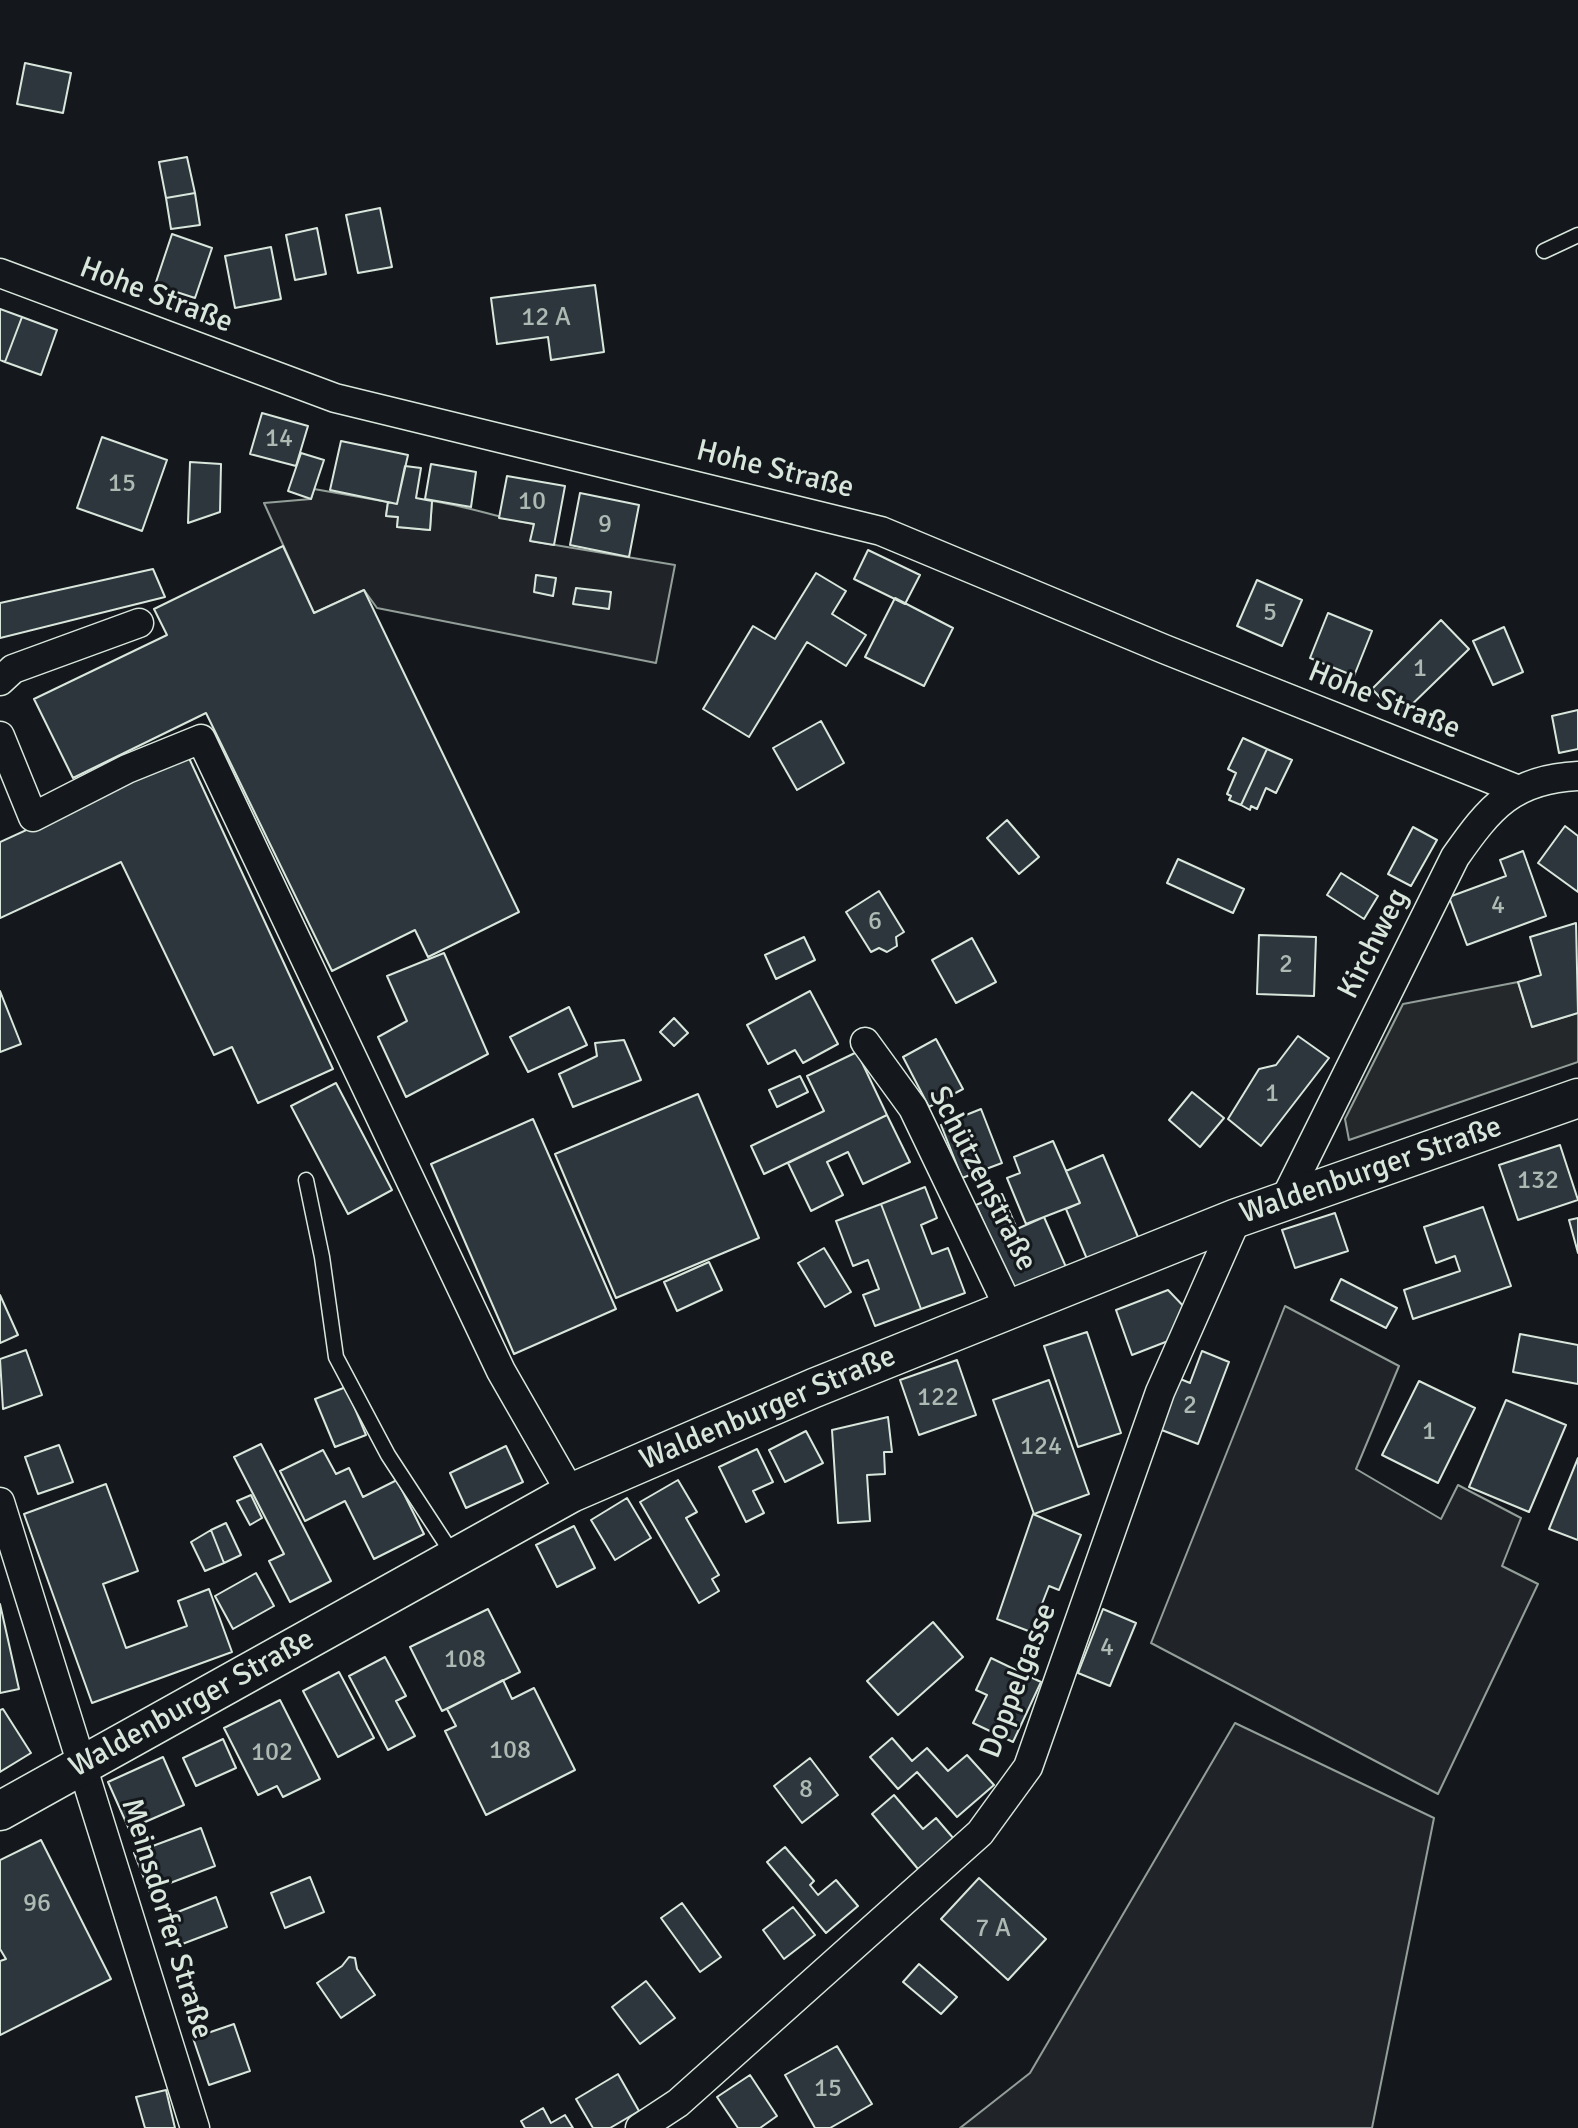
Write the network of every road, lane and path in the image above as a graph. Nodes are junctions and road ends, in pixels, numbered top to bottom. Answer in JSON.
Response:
{"nodes":[{"id":1,"x":1578,"y":235,"type":"edge"},
{"id":2,"x":1544,"y":251,"type":"dead end"},
{"id":3,"x":0,"y":273,"type":"edge"},
{"id":4,"x":139,"y":623,"type":"dead end"},
{"id":5,"x":0,"y":681,"type":"edge"},
{"id":6,"x":0,"y":736,"type":"edge"},
{"id":7,"x":1578,"y":776,"type":"edge"},
{"id":8,"x":1516,"y":789,"type":"junction"},
{"id":9,"x":865,"y":1042,"type":"dead end"},
{"id":10,"x":1578,"y":1098,"type":"edge"},
{"id":11,"x":306,"y":1180,"type":"dead end"},
{"id":12,"x":1284,"y":1201,"type":"junction"},
{"id":13,"x":1237,"y":1218,"type":"junction"},
{"id":14,"x":1009,"y":1308,"type":"junction"},
{"id":15,"x":571,"y":1493,"type":"junction"},
{"id":16,"x":0,"y":1502,"type":"edge"},
{"id":17,"x":454,"y":1556,"type":"junction"},
{"id":18,"x":83,"y":1766,"type":"junction"},
{"id":19,"x":0,"y":1811,"type":"edge"},
{"id":20,"x":195,"y":2128,"type":"edge"},
{"id":21,"x":640,"y":2128,"type":"edge"}],
"edges":[{"from":1,"to":2,"type":"lane"},
{"from":3,"to":8,"type":"street","name":"Hohe Straße"},
{"from":4,"to":5,"type":"street"},
{"from":6,"to":15,"type":"street"},
{"from":7,"to":8,"type":"street","name":"Kirchweg"},
{"from":8,"to":12,"type":"street","name":"Kirchweg"},
{"from":9,"to":14,"type":"street","name":"Schützenstraße"},
{"from":10,"to":12,"type":"main road","name":"Waldenburger Straße"},
{"from":11,"to":17,"type":"lane"},
{"from":12,"to":13,"type":"main road","name":"Waldenburger Straße"},
{"from":13,"to":14,"type":"main road","name":"Waldenburger Straße"},
{"from":13,"to":21,"type":"street","name":"Doppelgasse"},
{"from":14,"to":15,"type":"main road","name":"Waldenburger Straße"},
{"from":15,"to":17,"type":"main road","name":"Waldenburger Straße"},
{"from":16,"to":18,"type":"street","name":"Meinsdorfer Straße"},
{"from":17,"to":18,"type":"main road","name":"Waldenburger Straße"},
{"from":18,"to":19,"type":"main road","name":"Waldenburger Straße"},
{"from":18,"to":20,"type":"street","name":"Meinsdorfer Straße"}]}
